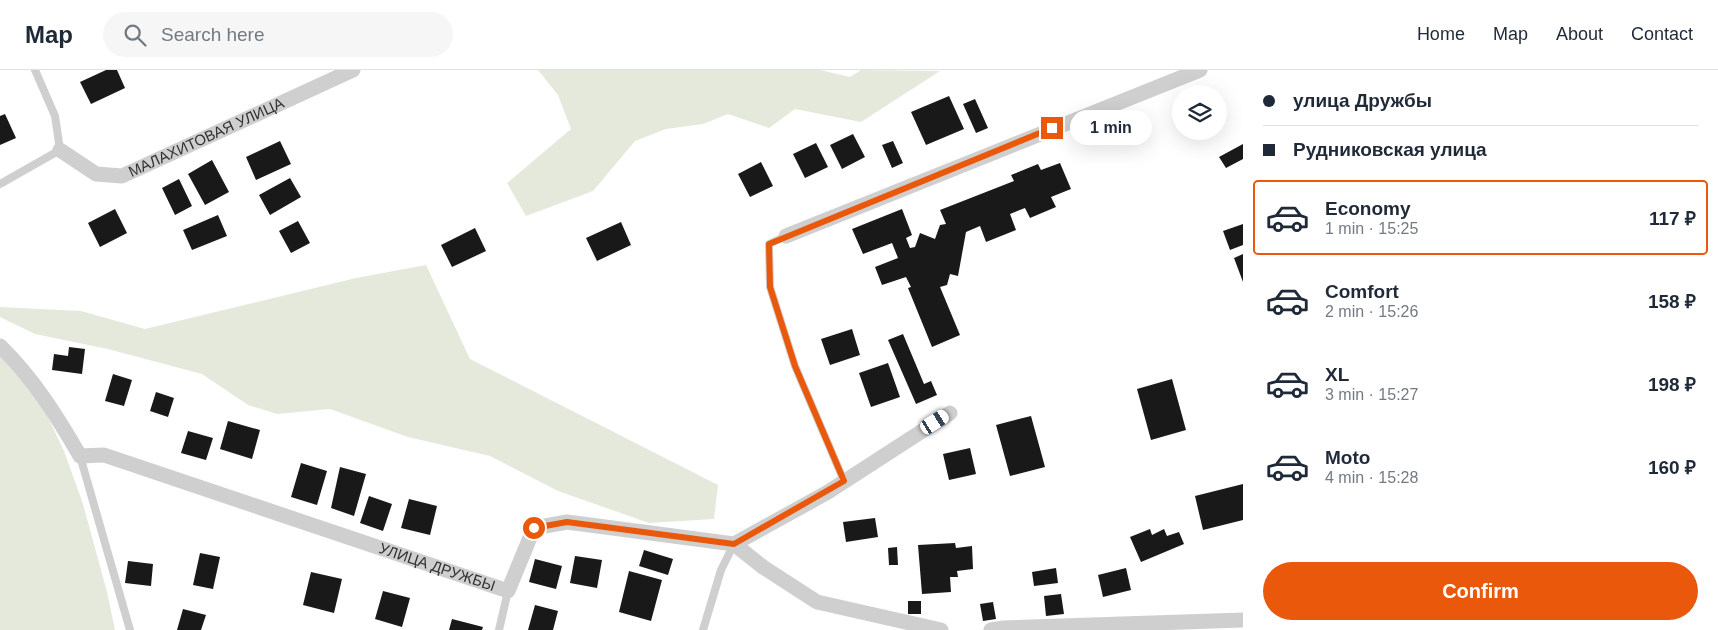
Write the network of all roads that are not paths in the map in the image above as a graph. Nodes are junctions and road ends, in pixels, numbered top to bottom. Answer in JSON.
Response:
{"nodes":[{"id":1,"x":35,"y":70,"type":"edge"},
{"id":2,"x":353,"y":70,"type":"edge"},
{"id":3,"x":1200,"y":70,"type":"edge"},
{"id":4,"x":60,"y":150,"type":"junction"},
{"id":5,"x":0,"y":184,"type":"edge"},
{"id":6,"x":786,"y":236,"type":"joint"},
{"id":7,"x":0,"y":346,"type":"edge"},
{"id":8,"x":950,"y":413,"type":"dead end"},
{"id":9,"x":80,"y":456,"type":"junction"},
{"id":10,"x":844,"y":481,"type":"junction"},
{"id":11,"x":734,"y":544,"type":"junction"},
{"id":12,"x":508,"y":591,"type":"junction"},
{"id":13,"x":1243,"y":620,"type":"edge"},
{"id":14,"x":130,"y":630,"type":"edge"},
{"id":15,"x":499,"y":630,"type":"edge"},
{"id":16,"x":703,"y":630,"type":"edge"},
{"id":17,"x":941,"y":630,"type":"edge"},
{"id":18,"x":991,"y":630,"type":"edge"}],
"edges":[{"from":1,"to":4,"type":"lane"},
{"from":2,"to":4,"type":"street","name":"МАЛАХИТОВАЯ УЛИЦА"},
{"from":3,"to":6,"type":"street"},
{"from":4,"to":5,"type":"lane"},
{"from":6,"to":10,"type":"lane"},
{"from":7,"to":9,"type":"street"},
{"from":8,"to":10,"type":"street"},
{"from":9,"to":12,"type":"street","name":"УЛИЦА ДРУЖБЫ"},
{"from":9,"to":14,"type":"lane"},
{"from":10,"to":11,"type":"street"},
{"from":11,"to":12,"type":"street","name":"УЛИЦА ДРУЖБЫ"},
{"from":11,"to":16,"type":"lane"},
{"from":11,"to":17,"type":"street"},
{"from":12,"to":15,"type":"lane"},
{"from":13,"to":18,"type":"street"}]}
